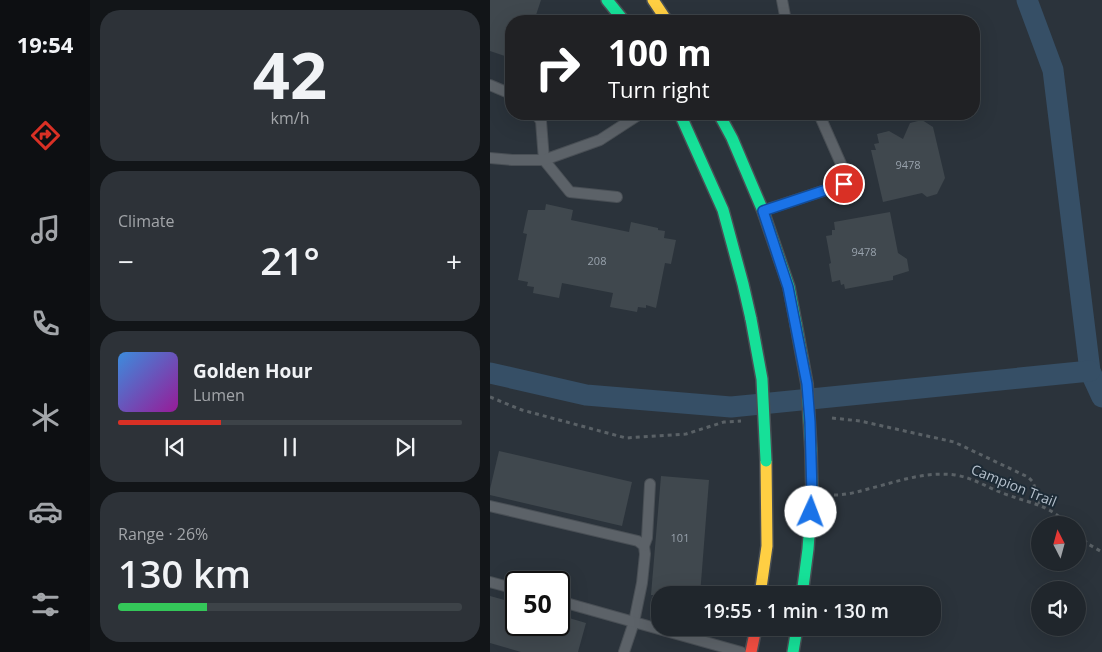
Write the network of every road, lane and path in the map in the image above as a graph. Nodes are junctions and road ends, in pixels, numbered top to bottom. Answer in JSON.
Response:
{"nodes":[{"id":1,"x":607,"y":0,"type":"edge"},
{"id":2,"x":653,"y":0,"type":"edge"},
{"id":3,"x":782,"y":0,"type":"edge"},
{"id":4,"x":619,"y":15,"type":"edge"},
{"id":5,"x":663,"y":15,"type":"edge"},
{"id":6,"x":785,"y":15,"type":"edge"},
{"id":7,"x":490,"y":85,"type":"edge"},
{"id":8,"x":505,"y":91,"type":"edge"},
{"id":9,"x":540,"y":120,"type":"edge"},
{"id":10,"x":631,"y":120,"type":"edge"},
{"id":11,"x":683,"y":120,"type":"edge"},
{"id":12,"x":723,"y":120,"type":"edge"},
{"id":13,"x":822,"y":120,"type":"edge"},
{"id":14,"x":490,"y":158,"type":"edge"},
{"id":15,"x":544,"y":160,"type":"junction"},
{"id":16,"x":617,"y":197,"type":"dead end"},
{"id":17,"x":763,"y":211,"type":"junction"},
{"id":18,"x":650,"y":484,"type":"dead end"},
{"id":19,"x":828,"y":495,"type":"dead end"},
{"id":20,"x":490,"y":506,"type":"edge"},
{"id":21,"x":1060,"y":516,"type":"edge"},
{"id":22,"x":1086,"y":542,"type":"edge"},
{"id":23,"x":644,"y":546,"type":"junction"},
{"id":24,"x":1102,"y":552,"type":"edge"},
{"id":25,"x":490,"y":582,"type":"edge"},
{"id":26,"x":505,"y":586,"type":"edge"},
{"id":27,"x":761,"y":586,"type":"edge"},
{"id":28,"x":803,"y":586,"type":"edge"},
{"id":29,"x":570,"y":604,"type":"edge"},
{"id":30,"x":634,"y":622,"type":"junction"},
{"id":31,"x":754,"y":636,"type":"edge"},
{"id":32,"x":796,"y":636,"type":"edge"},
{"id":33,"x":624,"y":652,"type":"edge"},
{"id":34,"x":740,"y":652,"type":"edge"},
{"id":35,"x":751,"y":652,"type":"edge"},
{"id":36,"x":793,"y":652,"type":"edge"}],
"edges":[{"from":1,"to":4,"type":"main road"},
{"from":2,"to":5,"type":"main road"},
{"from":3,"to":6,"type":"lane"},
{"from":7,"to":8,"type":"lane"},
{"from":9,"to":15,"type":"lane"},
{"from":10,"to":15,"type":"lane"},
{"from":11,"to":27,"type":"main road","bridge":true},
{"from":12,"to":17,"type":"main road"},
{"from":13,"to":17,"type":"lane"},
{"from":14,"to":15,"type":"lane"},
{"from":15,"to":16,"type":"lane"},
{"from":17,"to":28,"type":"main road","bridge":true},
{"from":18,"to":23,"type":"lane"},
{"from":19,"to":21,"type":"path","name":"Campion Trail"},
{"from":20,"to":23,"type":"lane"},
{"from":22,"to":24,"type":"path"},
{"from":23,"to":30,"type":"lane"},
{"from":25,"to":26,"type":"lane"},
{"from":29,"to":30,"type":"lane"},
{"from":30,"to":33,"type":"lane"},
{"from":30,"to":34,"type":"lane"},
{"from":31,"to":35,"type":"main road"},
{"from":32,"to":36,"type":"main road"}]}
